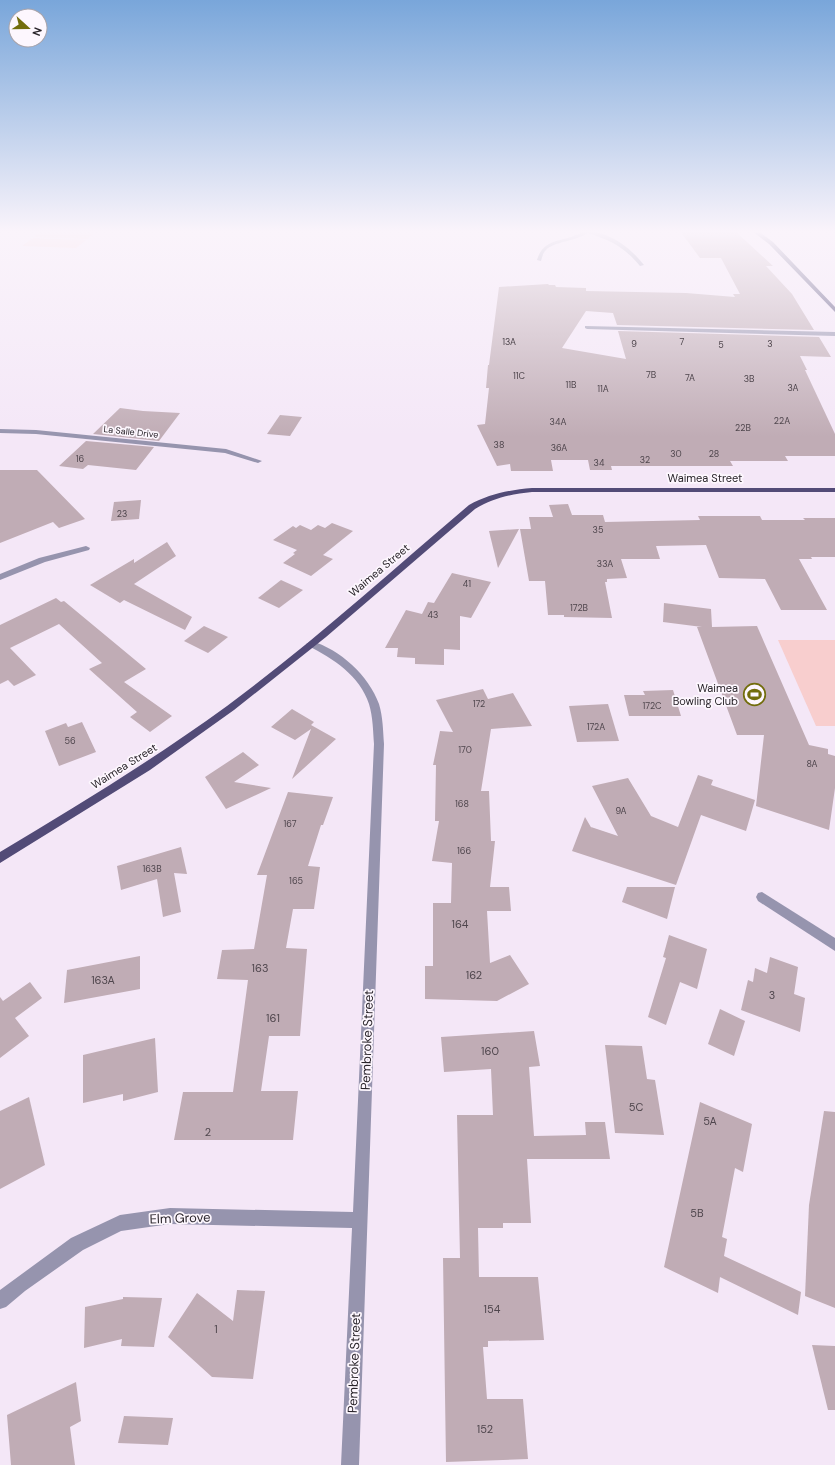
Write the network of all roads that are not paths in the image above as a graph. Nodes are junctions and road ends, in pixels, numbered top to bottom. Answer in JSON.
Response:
{"nodes":[{"id":1,"x":825,"y":299,"type":"edge"},
{"id":2,"x":835,"y":310,"type":"edge"},
{"id":3,"x":587,"y":327,"type":"dead end"},
{"id":4,"x":835,"y":334,"type":"edge"},
{"id":5,"x":0,"y":430,"type":"edge"},
{"id":6,"x":258,"y":461,"type":"dead end"},
{"id":7,"x":835,"y":490,"type":"edge"},
{"id":8,"x":86,"y":548,"type":"dead end"},
{"id":9,"x":0,"y":577,"type":"edge"},
{"id":10,"x":311,"y":644,"type":"junction"},
{"id":11,"x":0,"y":858,"type":"edge"},
{"id":12,"x":762,"y":897,"type":"dead end"},
{"id":13,"x":835,"y":945,"type":"edge"},
{"id":14,"x":360,"y":1220,"type":"junction"},
{"id":15,"x":0,"y":1301,"type":"edge"},
{"id":16,"x":350,"y":1465,"type":"edge"}],
"edges":[{"from":1,"to":2,"type":"main road"},
{"from":3,"to":4,"type":"street"},
{"from":5,"to":6,"type":"street","name":"La Salle Drive"},
{"from":7,"to":10,"type":"main road","name":"Waimea Street"},
{"from":8,"to":9,"type":"street"},
{"from":10,"to":11,"type":"main road","name":"Waimea Street"},
{"from":10,"to":14,"type":"street","name":"Pembroke Street"},
{"from":12,"to":13,"type":"street"},
{"from":14,"to":15,"type":"street","name":"Elm Grove"},
{"from":14,"to":16,"type":"street","name":"Pembroke Street"}]}
